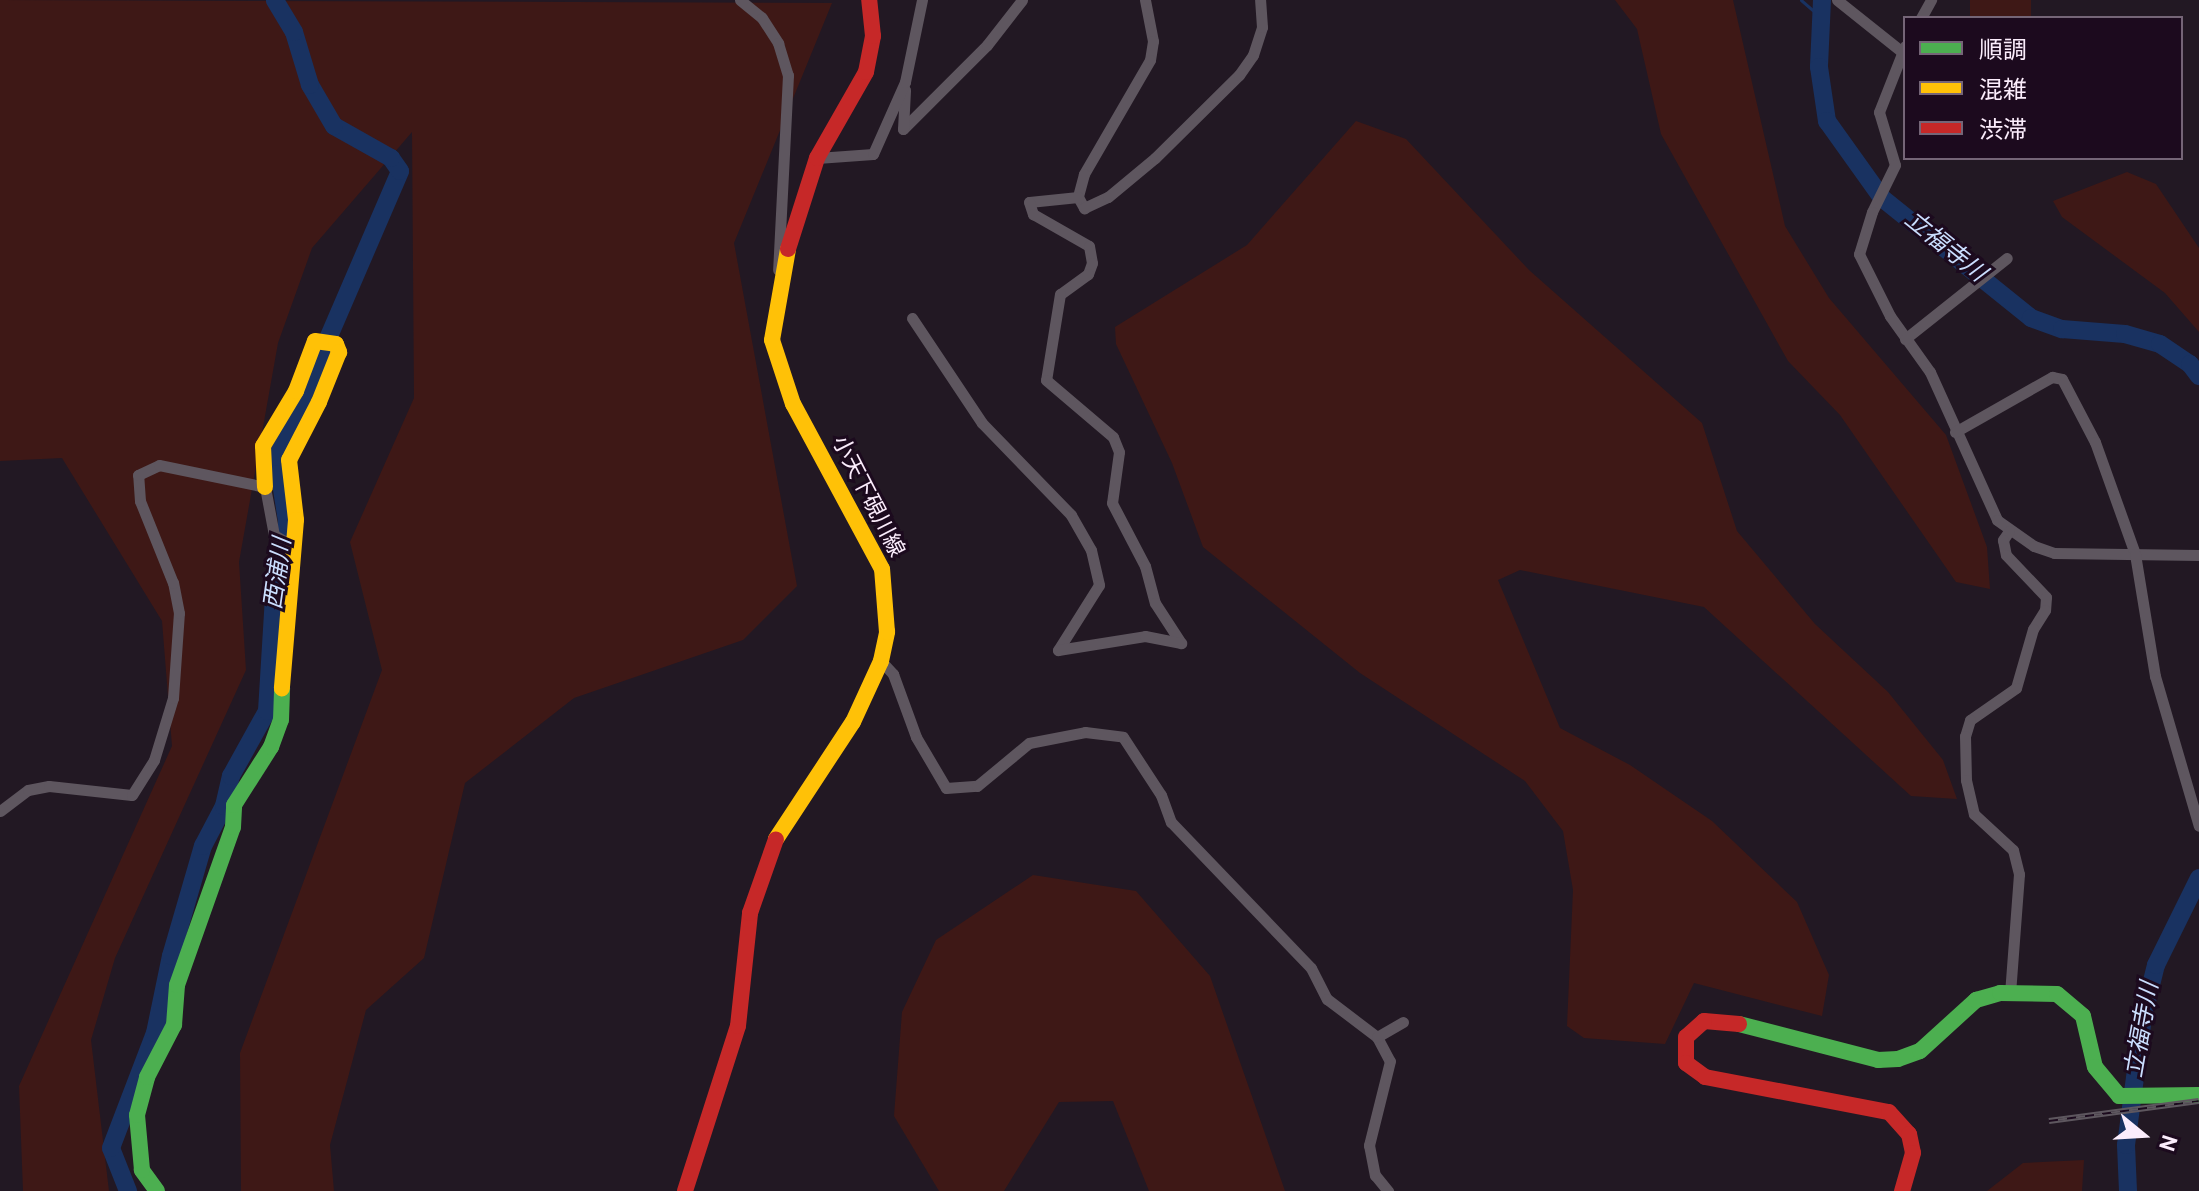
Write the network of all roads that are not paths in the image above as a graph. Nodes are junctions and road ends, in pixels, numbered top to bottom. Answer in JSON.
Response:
{"nodes":[{"id":1,"x":740,"y":0,"type":"edge"},
{"id":2,"x":869,"y":0,"type":"edge"},
{"id":3,"x":922,"y":0,"type":"edge"},
{"id":4,"x":1022,"y":0,"type":"edge"},
{"id":5,"x":1145,"y":0,"type":"edge"},
{"id":6,"x":1260,"y":0,"type":"edge"},
{"id":7,"x":1837,"y":0,"type":"edge"},
{"id":8,"x":1903,"y":48,"type":"edge"},
{"id":9,"x":905,"y":82,"type":"junction"},
{"id":10,"x":817,"y":158,"type":"junction"},
{"id":11,"x":1078,"y":197,"type":"junction"},
{"id":12,"x":2007,"y":258,"type":"dead end"},
{"id":13,"x":775,"y":302,"type":"junction"},
{"id":14,"x":912,"y":318,"type":"dead end"},
{"id":15,"x":1905,"y":339,"type":"junction"},
{"id":16,"x":1955,"y":432,"type":"junction"},
{"id":17,"x":265,"y":487,"type":"junction"},
{"id":18,"x":2009,"y":531,"type":"junction"},
{"id":19,"x":293,"y":546,"type":"junction"},
{"id":20,"x":2135,"y":554,"type":"junction"},
{"id":21,"x":2199,"y":555,"type":"edge"},
{"id":22,"x":881,"y":661,"type":"junction"},
{"id":23,"x":0,"y":811,"type":"edge"},
{"id":24,"x":2199,"y":826,"type":"edge"},
{"id":25,"x":2010,"y":993,"type":"junction"},
{"id":26,"x":1403,"y":1022,"type":"dead end"},
{"id":27,"x":1377,"y":1037,"type":"junction"},
{"id":28,"x":2199,"y":1095,"type":"edge"},
{"id":29,"x":157,"y":1191,"type":"edge"},
{"id":30,"x":685,"y":1191,"type":"edge"},
{"id":31,"x":1388,"y":1191,"type":"edge"},
{"id":32,"x":1902,"y":1191,"type":"edge"}],
"edges":[{"from":1,"to":13,"type":"street"},
{"from":2,"to":10,"type":"street","name":"小天下硯川線"},
{"from":3,"to":9,"type":"street"},
{"from":4,"to":9,"type":"street"},
{"from":5,"to":11,"type":"street"},
{"from":6,"to":11,"type":"street"},
{"from":7,"to":8,"type":"street"},
{"from":8,"to":15,"type":"street"},
{"from":9,"to":10,"type":"street"},
{"from":10,"to":13,"type":"street","name":"小天下硯川線"},
{"from":11,"to":14,"type":"street"},
{"from":12,"to":15,"type":"street"},
{"from":13,"to":22,"type":"street","name":"小天下硯川線"},
{"from":15,"to":16,"type":"street"},
{"from":16,"to":18,"type":"street"},
{"from":16,"to":20,"type":"street"},
{"from":17,"to":19,"type":"street"},
{"from":17,"to":19,"type":"street"},
{"from":17,"to":23,"type":"street"},
{"from":18,"to":20,"type":"street"},
{"from":18,"to":25,"type":"street"},
{"from":19,"to":29,"type":"street"},
{"from":20,"to":21,"type":"street"},
{"from":20,"to":24,"type":"street"},
{"from":22,"to":27,"type":"street"},
{"from":22,"to":30,"type":"street","name":"小天下硯川線"},
{"from":25,"to":28,"type":"street"},
{"from":25,"to":32,"type":"street"},
{"from":26,"to":27,"type":"street"},
{"from":27,"to":31,"type":"street"}]}
